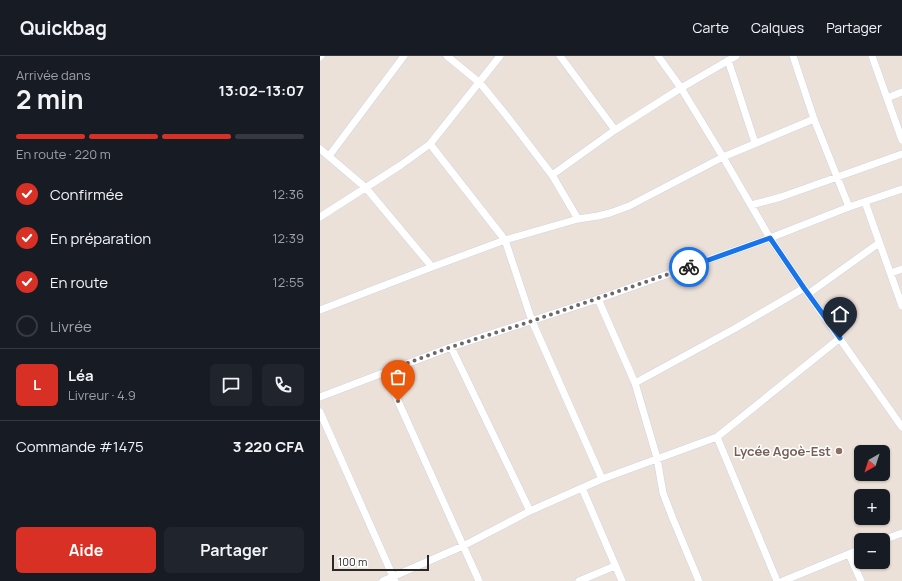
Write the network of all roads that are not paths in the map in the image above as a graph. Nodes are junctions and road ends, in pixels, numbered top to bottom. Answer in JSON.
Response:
{"nodes":[{"id":1,"x":404,"y":56,"type":"edge"},
{"id":2,"x":447,"y":56,"type":"edge"},
{"id":3,"x":500,"y":56,"type":"edge"},
{"id":4,"x":560,"y":56,"type":"edge"},
{"id":5,"x":658,"y":56,"type":"edge"},
{"id":6,"x":736,"y":56,"type":"edge"},
{"id":7,"x":793,"y":56,"type":"edge"},
{"id":8,"x":872,"y":56,"type":"edge"},
{"id":9,"x":728,"y":60,"type":"junction"},
{"id":10,"x":480,"y":83,"type":"junction"},
{"id":11,"x":681,"y":88,"type":"junction"},
{"id":12,"x":902,"y":92,"type":"edge"},
{"id":13,"x":887,"y":98,"type":"junction"},
{"id":14,"x":814,"y":119,"type":"junction"},
{"id":15,"x":615,"y":130,"type":"junction"},
{"id":16,"x":902,"y":140,"type":"edge"},
{"id":17,"x":755,"y":143,"type":"junction"},
{"id":18,"x":430,"y":144,"type":"junction"},
{"id":19,"x":320,"y":149,"type":"edge"},
{"id":20,"x":902,"y":154,"type":"edge"},
{"id":21,"x":329,"y":156,"type":"junction"},
{"id":22,"x":723,"y":157,"type":"junction"},
{"id":23,"x":552,"y":175,"type":"junction"},
{"id":24,"x":836,"y":176,"type":"junction"},
{"id":25,"x":366,"y":188,"type":"junction"},
{"id":26,"x":902,"y":189,"type":"edge"},
{"id":27,"x":864,"y":202,"type":"junction"},
{"id":28,"x":751,"y":205,"type":"junction"},
{"id":29,"x":849,"y":207,"type":"junction"},
{"id":30,"x":320,"y":217,"type":"edge"},
{"id":31,"x":578,"y":219,"type":"junction"},
{"id":32,"x":770,"y":238,"type":"junction"},
{"id":33,"x":505,"y":240,"type":"junction"},
{"id":34,"x":879,"y":242,"type":"junction"},
{"id":35,"x":432,"y":267,"type":"junction"},
{"id":36,"x":902,"y":269,"type":"edge"},
{"id":37,"x":891,"y":273,"type":"junction"},
{"id":38,"x":806,"y":291,"type":"junction"},
{"id":39,"x":598,"y":299,"type":"junction"},
{"id":40,"x":902,"y":306,"type":"edge"},
{"id":41,"x":320,"y":310,"type":"edge"},
{"id":42,"x":532,"y":321,"type":"junction"},
{"id":43,"x":840,"y":338,"type":"junction"},
{"id":44,"x":451,"y":347,"type":"junction"},
{"id":45,"x":384,"y":372,"type":"junction"},
{"id":46,"x":635,"y":383,"type":"junction"},
{"id":47,"x":320,"y":397,"type":"edge"},
{"id":48,"x":320,"y":412,"type":"edge"},
{"id":49,"x":902,"y":427,"type":"edge"},
{"id":50,"x":717,"y":437,"type":"junction"},
{"id":51,"x":657,"y":458,"type":"junction"},
{"id":52,"x":602,"y":479,"type":"junction"},
{"id":53,"x":582,"y":488,"type":"junction"},
{"id":54,"x":530,"y":511,"type":"junction"},
{"id":55,"x":902,"y":533,"type":"edge"},
{"id":56,"x":890,"y":537,"type":"edge"},
{"id":57,"x":463,"y":546,"type":"junction"},
{"id":58,"x":854,"y":552,"type":"edge"},
{"id":59,"x":848,"y":554,"type":"junction"},
{"id":60,"x":615,"y":566,"type":"junction"},
{"id":61,"x":394,"y":579,"type":"edge"},
{"id":62,"x":383,"y":581,"type":"edge"},
{"id":63,"x":479,"y":581,"type":"edge"},
{"id":64,"x":579,"y":581,"type":"edge"},
{"id":65,"x":622,"y":581,"type":"edge"},
{"id":66,"x":699,"y":581,"type":"edge"},
{"id":67,"x":777,"y":581,"type":"edge"},
{"id":68,"x":783,"y":581,"type":"edge"},
{"id":69,"x":861,"y":581,"type":"edge"}],
"edges":[{"from":1,"to":21,"type":"street"},
{"from":2,"to":10,"type":"street"},
{"from":3,"to":10,"type":"street"},
{"from":4,"to":15,"type":"street"},
{"from":5,"to":11,"type":"street"},
{"from":6,"to":9,"type":"street"},
{"from":7,"to":14,"type":"street"},
{"from":8,"to":13,"type":"street"},
{"from":9,"to":11,"type":"street"},
{"from":9,"to":17,"type":"street"},
{"from":10,"to":18,"type":"street"},
{"from":10,"to":23,"type":"street"},
{"from":11,"to":15,"type":"street"},
{"from":11,"to":22,"type":"street"},
{"from":12,"to":13,"type":"street"},
{"from":13,"to":16,"type":"street"},
{"from":14,"to":17,"type":"street"},
{"from":14,"to":24,"type":"street"},
{"from":15,"to":23,"type":"street"},
{"from":17,"to":22,"type":"street"},
{"from":18,"to":25,"type":"street"},
{"from":18,"to":33,"type":"street"},
{"from":19,"to":21,"type":"street"},
{"from":20,"to":24,"type":"street"},
{"from":21,"to":25,"type":"street"},
{"from":22,"to":28,"type":"street"},
{"from":22,"to":31,"type":"street"},
{"from":23,"to":31,"type":"street"},
{"from":24,"to":28,"type":"street"},
{"from":24,"to":29,"type":"street"},
{"from":25,"to":30,"type":"street"},
{"from":25,"to":35,"type":"street"},
{"from":26,"to":27,"type":"street"},
{"from":27,"to":29,"type":"street"},
{"from":27,"to":34,"type":"street"},
{"from":28,"to":32,"type":"street"},
{"from":29,"to":32,"type":"street"},
{"from":31,"to":33,"type":"street"},
{"from":32,"to":38,"type":"street"},
{"from":32,"to":39,"type":"street"},
{"from":33,"to":35,"type":"street"},
{"from":33,"to":42,"type":"street"},
{"from":34,"to":37,"type":"street"},
{"from":34,"to":38,"type":"street"},
{"from":35,"to":41,"type":"street"},
{"from":36,"to":37,"type":"street"},
{"from":37,"to":40,"type":"street"},
{"from":38,"to":43,"type":"street"},
{"from":38,"to":46,"type":"street"},
{"from":39,"to":42,"type":"street"},
{"from":39,"to":46,"type":"street"},
{"from":42,"to":44,"type":"street"},
{"from":42,"to":52,"type":"street"},
{"from":43,"to":49,"type":"street"},
{"from":43,"to":50,"type":"street"},
{"from":44,"to":45,"type":"street"},
{"from":44,"to":54,"type":"street"},
{"from":45,"to":47,"type":"street"},
{"from":45,"to":57,"type":"street"},
{"from":46,"to":51,"type":"street"},
{"from":48,"to":61,"type":"street"},
{"from":50,"to":51,"type":"street"},
{"from":50,"to":67,"type":"street"},
{"from":51,"to":52,"type":"street"},
{"from":51,"to":66,"type":"street"},
{"from":52,"to":53,"type":"street"},
{"from":53,"to":54,"type":"street"},
{"from":53,"to":60,"type":"street"},
{"from":54,"to":57,"type":"street"},
{"from":55,"to":56,"type":"street"},
{"from":57,"to":61,"type":"street"},
{"from":57,"to":63,"type":"street"},
{"from":58,"to":59,"type":"street"},
{"from":59,"to":68,"type":"street"},
{"from":59,"to":69,"type":"street"},
{"from":60,"to":64,"type":"street"},
{"from":60,"to":65,"type":"street"},
{"from":61,"to":62,"type":"street"}]}
